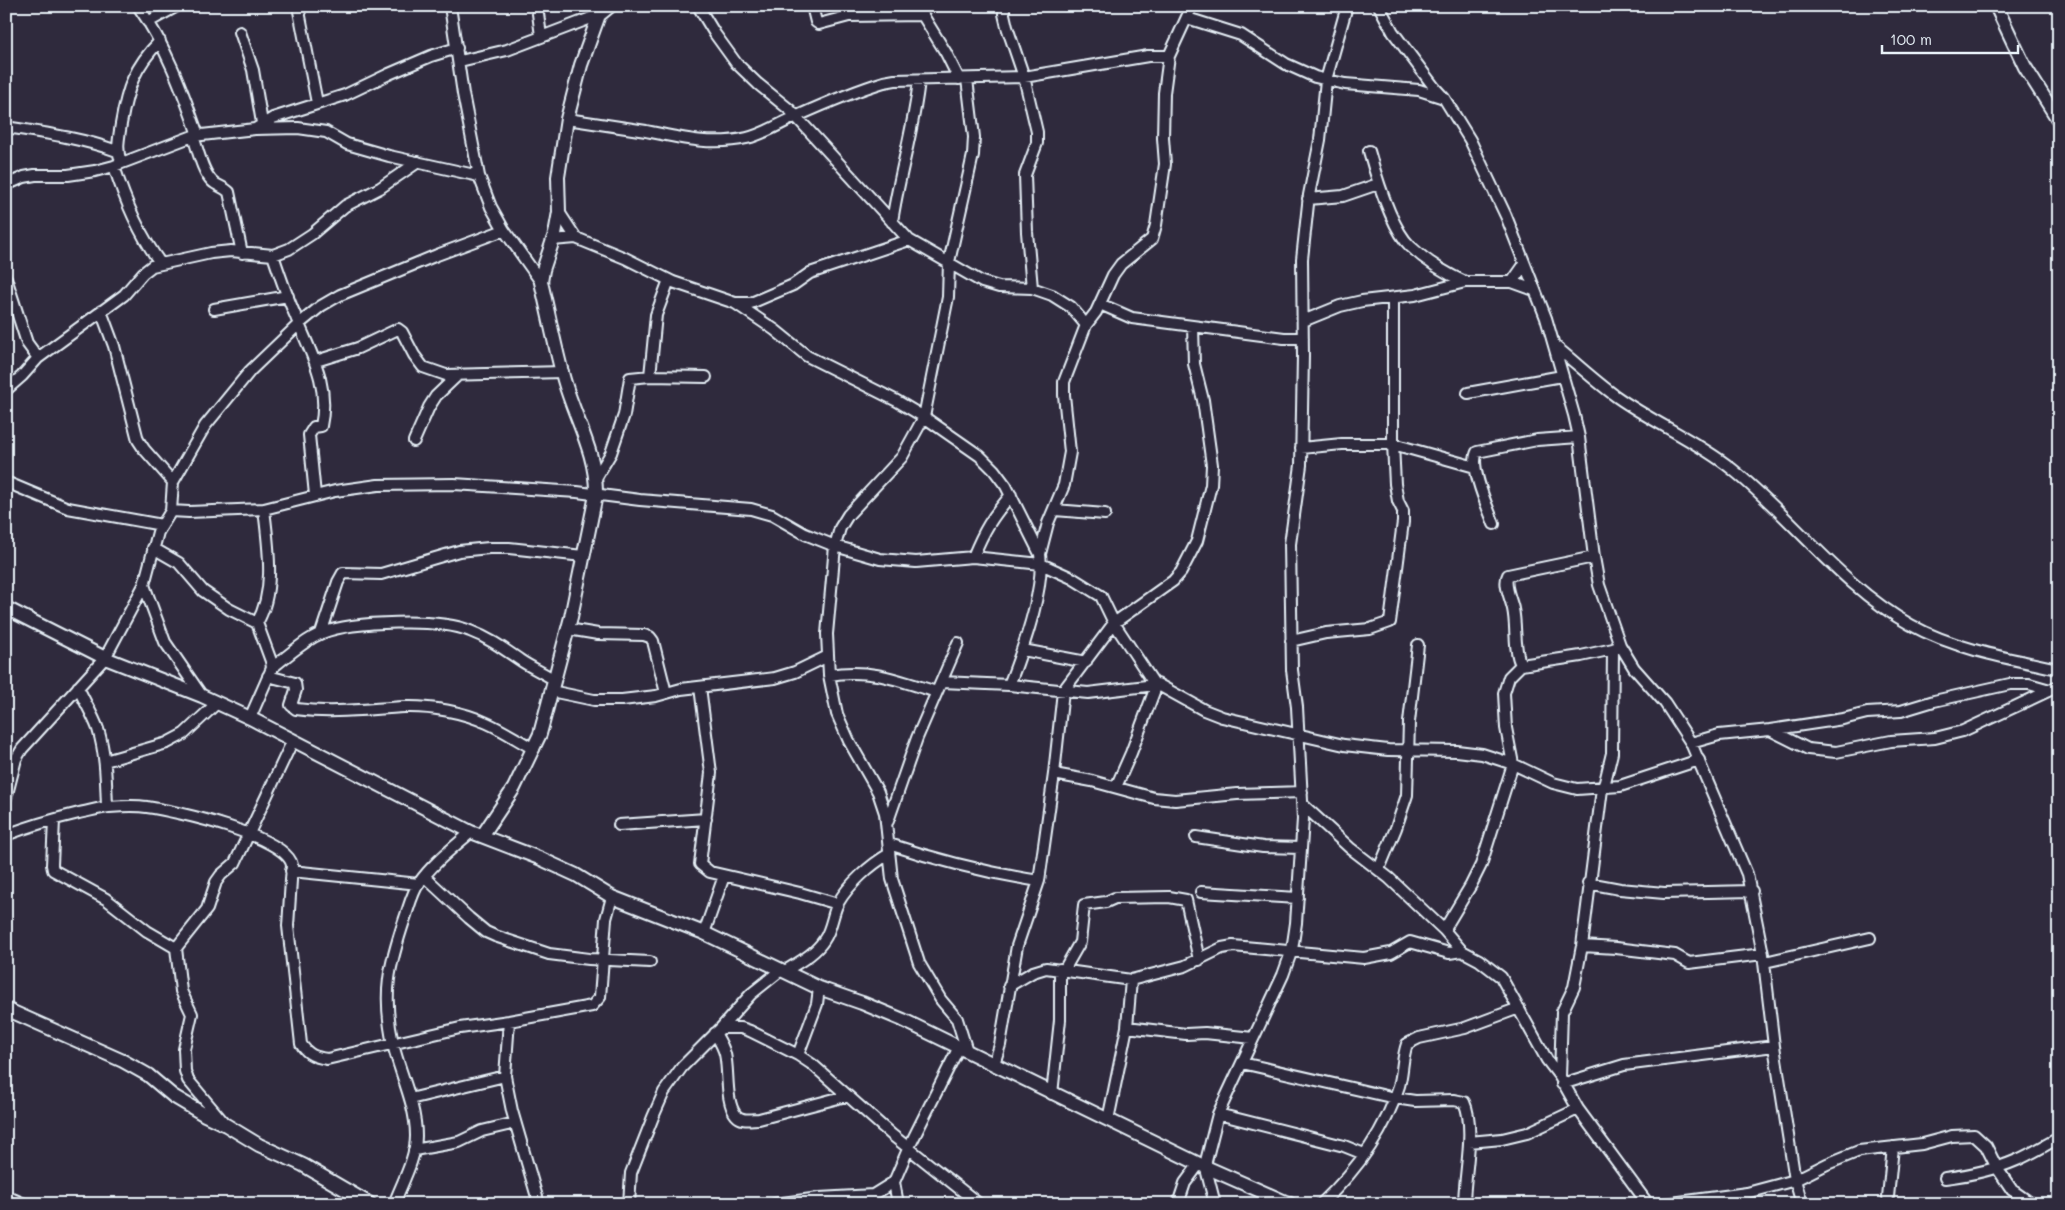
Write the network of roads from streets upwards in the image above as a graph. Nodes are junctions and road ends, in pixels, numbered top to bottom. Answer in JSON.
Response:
{"nodes":[{"id":1,"x":138,"y":6,"type":"edge"},
{"id":2,"x":177,"y":6,"type":"edge"},
{"id":3,"x":298,"y":6,"type":"edge"},
{"id":4,"x":450,"y":6,"type":"edge"},
{"id":5,"x":537,"y":6,"type":"edge"},
{"id":6,"x":610,"y":6,"type":"edge"},
{"id":7,"x":698,"y":6,"type":"edge"},
{"id":8,"x":812,"y":6,"type":"edge"},
{"id":9,"x":1004,"y":6,"type":"edge"},
{"id":10,"x":1192,"y":6,"type":"edge"},
{"id":11,"x":1347,"y":6,"type":"edge"},
{"id":12,"x":1379,"y":6,"type":"edge"},
{"id":13,"x":1996,"y":6,"type":"edge"},
{"id":14,"x":850,"y":11,"type":"edge"},
{"id":15,"x":920,"y":11,"type":"edge"},
{"id":16,"x":599,"y":15,"type":"junction"},
{"id":17,"x":1187,"y":18,"type":"junction"},
{"id":18,"x":148,"y":22,"type":"junction"},
{"id":19,"x":240,"y":32,"type":"dead end"},
{"id":20,"x":541,"y":36,"type":"junction"},
{"id":21,"x":160,"y":41,"type":"junction"},
{"id":22,"x":457,"y":48,"type":"junction"},
{"id":23,"x":1169,"y":56,"type":"junction"},
{"id":24,"x":460,"y":61,"type":"junction"},
{"id":25,"x":1024,"y":77,"type":"junction"},
{"id":26,"x":963,"y":79,"type":"junction"},
{"id":27,"x":919,"y":80,"type":"junction"},
{"id":28,"x":1326,"y":80,"type":"junction"},
{"id":29,"x":1444,"y":98,"type":"junction"},
{"id":30,"x":317,"y":103,"type":"junction"},
{"id":31,"x":796,"y":117,"type":"junction"},
{"id":32,"x":273,"y":118,"type":"junction"},
{"id":33,"x":567,"y":120,"type":"junction"},
{"id":34,"x":2059,"y":121,"type":"edge"},
{"id":35,"x":258,"y":126,"type":"junction"},
{"id":36,"x":6,"y":127,"type":"edge"},
{"id":37,"x":276,"y":128,"type":"junction"},
{"id":38,"x":196,"y":136,"type":"junction"},
{"id":39,"x":117,"y":151,"type":"junction"},
{"id":40,"x":1369,"y":151,"type":"dead end"},
{"id":41,"x":418,"y":162,"type":"junction"},
{"id":42,"x":117,"y":164,"type":"junction"},
{"id":43,"x":479,"y":176,"type":"junction"},
{"id":44,"x":1378,"y":184,"type":"junction"},
{"id":45,"x":6,"y":185,"type":"edge"},
{"id":46,"x":1308,"y":199,"type":"junction"},
{"id":47,"x":559,"y":212,"type":"junction"},
{"id":48,"x":892,"y":222,"type":"junction"},
{"id":49,"x":504,"y":230,"type":"junction"},
{"id":50,"x":576,"y":238,"type":"junction"},
{"id":51,"x":552,"y":240,"type":"junction"},
{"id":52,"x":909,"y":240,"type":"junction"},
{"id":53,"x":242,"y":253,"type":"junction"},
{"id":54,"x":273,"y":256,"type":"junction"},
{"id":55,"x":949,"y":262,"type":"junction"},
{"id":56,"x":161,"y":264,"type":"junction"},
{"id":57,"x":1524,"y":265,"type":"junction"},
{"id":58,"x":1441,"y":271,"type":"junction"},
{"id":59,"x":6,"y":278,"type":"edge"},
{"id":60,"x":669,"y":280,"type":"junction"},
{"id":61,"x":541,"y":282,"type":"junction"},
{"id":62,"x":1464,"y":282,"type":"junction"},
{"id":63,"x":1512,"y":282,"type":"junction"},
{"id":64,"x":1032,"y":288,"type":"junction"},
{"id":65,"x":1437,"y":290,"type":"junction"},
{"id":66,"x":1534,"y":290,"type":"junction"},
{"id":67,"x":288,"y":296,"type":"junction"},
{"id":68,"x":1393,"y":298,"type":"junction"},
{"id":69,"x":736,"y":303,"type":"junction"},
{"id":70,"x":1100,"y":304,"type":"junction"},
{"id":71,"x":214,"y":309,"type":"dead end"},
{"id":72,"x":101,"y":311,"type":"junction"},
{"id":73,"x":1303,"y":321,"type":"junction"},
{"id":74,"x":299,"y":324,"type":"junction"},
{"id":75,"x":1086,"y":325,"type":"junction"},
{"id":76,"x":1193,"y":326,"type":"junction"},
{"id":77,"x":1303,"y":338,"type":"junction"},
{"id":78,"x":1556,"y":347,"type":"junction"},
{"id":79,"x":38,"y":358,"type":"junction"},
{"id":80,"x":316,"y":361,"type":"junction"},
{"id":81,"x":563,"y":372,"type":"junction"},
{"id":82,"x":458,"y":375,"type":"junction"},
{"id":83,"x":650,"y":376,"type":"junction"},
{"id":84,"x":1562,"y":376,"type":"junction"},
{"id":85,"x":706,"y":377,"type":"dead end"},
{"id":86,"x":6,"y":390,"type":"edge"},
{"id":87,"x":1468,"y":393,"type":"dead end"},
{"id":88,"x":924,"y":417,"type":"junction"},
{"id":89,"x":1579,"y":437,"type":"junction"},
{"id":90,"x":414,"y":441,"type":"dead end"},
{"id":91,"x":1393,"y":444,"type":"junction"},
{"id":92,"x":1301,"y":448,"type":"junction"},
{"id":93,"x":1475,"y":467,"type":"junction"},
{"id":94,"x":596,"y":478,"type":"junction"},
{"id":95,"x":6,"y":482,"type":"edge"},
{"id":96,"x":173,"y":482,"type":"junction"},
{"id":97,"x":315,"y":495,"type":"junction"},
{"id":98,"x":596,"y":495,"type":"junction"},
{"id":99,"x":1011,"y":496,"type":"junction"},
{"id":100,"x":171,"y":510,"type":"junction"},
{"id":101,"x":264,"y":510,"type":"junction"},
{"id":102,"x":1055,"y":510,"type":"junction"},
{"id":103,"x":1105,"y":514,"type":"dead end"},
{"id":104,"x":1494,"y":524,"type":"dead end"},
{"id":105,"x":162,"y":525,"type":"junction"},
{"id":106,"x":834,"y":546,"type":"junction"},
{"id":107,"x":152,"y":548,"type":"junction"},
{"id":108,"x":583,"y":556,"type":"junction"},
{"id":109,"x":973,"y":557,"type":"junction"},
{"id":110,"x":1594,"y":557,"type":"junction"},
{"id":111,"x":1041,"y":559,"type":"junction"},
{"id":112,"x":144,"y":586,"type":"junction"},
{"id":113,"x":6,"y":608,"type":"edge"},
{"id":114,"x":257,"y":622,"type":"junction"},
{"id":115,"x":1114,"y":622,"type":"junction"},
{"id":116,"x":568,"y":629,"type":"junction"},
{"id":117,"x":321,"y":633,"type":"junction"},
{"id":118,"x":1290,"y":641,"type":"junction"},
{"id":119,"x":958,"y":643,"type":"dead end"},
{"id":120,"x":1418,"y":645,"type":"dead end"},
{"id":121,"x":1617,"y":648,"type":"junction"},
{"id":122,"x":1023,"y":650,"type":"junction"},
{"id":123,"x":828,"y":656,"type":"junction"},
{"id":124,"x":105,"y":658,"type":"junction"},
{"id":125,"x":1086,"y":662,"type":"junction"},
{"id":126,"x":1521,"y":665,"type":"junction"},
{"id":127,"x":2059,"y":669,"type":"edge"},
{"id":128,"x":270,"y":672,"type":"junction"},
{"id":129,"x":829,"y":675,"type":"junction"},
{"id":130,"x":942,"y":682,"type":"junction"},
{"id":131,"x":1156,"y":684,"type":"junction"},
{"id":132,"x":552,"y":685,"type":"junction"},
{"id":133,"x":1009,"y":685,"type":"junction"},
{"id":134,"x":78,"y":687,"type":"junction"},
{"id":135,"x":700,"y":687,"type":"junction"},
{"id":136,"x":2054,"y":688,"type":"edge"},
{"id":137,"x":1063,"y":691,"type":"junction"},
{"id":138,"x":936,"y":692,"type":"junction"},
{"id":139,"x":666,"y":693,"type":"junction"},
{"id":140,"x":202,"y":696,"type":"junction"},
{"id":141,"x":217,"y":703,"type":"junction"},
{"id":142,"x":250,"y":718,"type":"junction"},
{"id":143,"x":1770,"y":730,"type":"junction"},
{"id":144,"x":1297,"y":733,"type":"junction"},
{"id":145,"x":292,"y":740,"type":"junction"},
{"id":146,"x":1691,"y":742,"type":"junction"},
{"id":147,"x":534,"y":749,"type":"junction"},
{"id":148,"x":1407,"y":751,"type":"junction"},
{"id":149,"x":1699,"y":760,"type":"junction"},
{"id":150,"x":105,"y":761,"type":"junction"},
{"id":151,"x":1513,"y":764,"type":"junction"},
{"id":152,"x":1054,"y":774,"type":"junction"},
{"id":153,"x":1116,"y":787,"type":"junction"},
{"id":154,"x":1602,"y":788,"type":"junction"},
{"id":155,"x":7,"y":791,"type":"edge"},
{"id":156,"x":1302,"y":792,"type":"junction"},
{"id":157,"x":1302,"y":804,"type":"junction"},
{"id":158,"x":107,"y":807,"type":"junction"},
{"id":159,"x":706,"y":819,"type":"junction"},
{"id":160,"x":54,"y":820,"type":"junction"},
{"id":161,"x":887,"y":822,"type":"junction"},
{"id":162,"x":619,"y":825,"type":"dead end"},
{"id":163,"x":250,"y":834,"type":"junction"},
{"id":164,"x":476,"y":834,"type":"junction"},
{"id":165,"x":6,"y":835,"type":"edge"},
{"id":166,"x":1196,"y":837,"type":"dead end"},
{"id":167,"x":1301,"y":848,"type":"junction"},
{"id":168,"x":889,"y":849,"type":"junction"},
{"id":169,"x":1378,"y":869,"type":"junction"},
{"id":170,"x":291,"y":871,"type":"junction"},
{"id":171,"x":724,"y":876,"type":"junction"},
{"id":172,"x":422,"y":880,"type":"junction"},
{"id":173,"x":1039,"y":881,"type":"junction"},
{"id":174,"x":1588,"y":883,"type":"junction"},
{"id":175,"x":1752,"y":891,"type":"junction"},
{"id":176,"x":1201,"y":892,"type":"dead end"},
{"id":177,"x":612,"y":898,"type":"junction"},
{"id":178,"x":1298,"y":898,"type":"junction"},
{"id":179,"x":838,"y":904,"type":"junction"},
{"id":180,"x":1444,"y":930,"type":"junction"},
{"id":181,"x":704,"y":933,"type":"junction"},
{"id":182,"x":1870,"y":938,"type":"dead end"},
{"id":183,"x":1582,"y":946,"type":"junction"},
{"id":184,"x":176,"y":948,"type":"junction"},
{"id":185,"x":1292,"y":950,"type":"junction"},
{"id":186,"x":1462,"y":951,"type":"junction"},
{"id":187,"x":1764,"y":958,"type":"junction"},
{"id":188,"x":602,"y":960,"type":"junction"},
{"id":189,"x":1199,"y":960,"type":"junction"},
{"id":190,"x":650,"y":962,"type":"dead end"},
{"id":191,"x":1062,"y":969,"type":"junction"},
{"id":192,"x":783,"y":970,"type":"junction"},
{"id":193,"x":1130,"y":980,"type":"junction"},
{"id":194,"x":1009,"y":986,"type":"junction"},
{"id":195,"x":819,"y":988,"type":"junction"},
{"id":196,"x":1519,"y":1008,"type":"junction"},
{"id":197,"x":6,"y":1009,"type":"edge"},
{"id":198,"x":510,"y":1021,"type":"junction"},
{"id":199,"x":1127,"y":1026,"type":"junction"},
{"id":200,"x":718,"y":1031,"type":"junction"},
{"id":201,"x":1253,"y":1038,"type":"junction"},
{"id":202,"x":393,"y":1045,"type":"junction"},
{"id":203,"x":1774,"y":1046,"type":"junction"},
{"id":204,"x":963,"y":1049,"type":"junction"},
{"id":205,"x":798,"y":1055,"type":"junction"},
{"id":206,"x":1242,"y":1063,"type":"junction"},
{"id":207,"x":994,"y":1064,"type":"junction"},
{"id":208,"x":505,"y":1076,"type":"junction"},
{"id":209,"x":1561,"y":1080,"type":"junction"},
{"id":210,"x":1052,"y":1094,"type":"junction"},
{"id":211,"x":846,"y":1096,"type":"junction"},
{"id":212,"x":1395,"y":1098,"type":"junction"},
{"id":213,"x":410,"y":1099,"type":"junction"},
{"id":214,"x":1578,"y":1109,"type":"junction"},
{"id":215,"x":1218,"y":1114,"type":"junction"},
{"id":216,"x":1108,"y":1120,"type":"junction"},
{"id":217,"x":515,"y":1123,"type":"junction"},
{"id":218,"x":226,"y":1124,"type":"junction"},
{"id":219,"x":2059,"y":1138,"type":"edge"},
{"id":220,"x":1469,"y":1142,"type":"junction"},
{"id":221,"x":909,"y":1146,"type":"junction"},
{"id":222,"x":1893,"y":1147,"type":"junction"},
{"id":223,"x":414,"y":1150,"type":"junction"},
{"id":224,"x":1364,"y":1154,"type":"junction"},
{"id":225,"x":1202,"y":1165,"type":"junction"},
{"id":226,"x":1997,"y":1168,"type":"junction"},
{"id":227,"x":1945,"y":1178,"type":"dead end"},
{"id":228,"x":1795,"y":1180,"type":"junction"},
{"id":229,"x":894,"y":1182,"type":"junction"},
{"id":230,"x":6,"y":1196,"type":"edge"},
{"id":231,"x":1888,"y":1197,"type":"dead end"},
{"id":232,"x":853,"y":1200,"type":"edge"},
{"id":233,"x":24,"y":1204,"type":"edge"},
{"id":234,"x":370,"y":1204,"type":"edge"},
{"id":235,"x":394,"y":1204,"type":"edge"},
{"id":236,"x":539,"y":1204,"type":"edge"},
{"id":237,"x":629,"y":1204,"type":"edge"},
{"id":238,"x":775,"y":1204,"type":"edge"},
{"id":239,"x":898,"y":1204,"type":"edge"},
{"id":240,"x":979,"y":1204,"type":"edge"},
{"id":241,"x":1178,"y":1204,"type":"edge"},
{"id":242,"x":1215,"y":1204,"type":"edge"},
{"id":243,"x":1290,"y":1204,"type":"edge"},
{"id":244,"x":1320,"y":1204,"type":"edge"},
{"id":245,"x":1464,"y":1204,"type":"edge"},
{"id":246,"x":1648,"y":1204,"type":"edge"},
{"id":247,"x":1664,"y":1204,"type":"edge"},
{"id":248,"x":1802,"y":1204,"type":"edge"},
{"id":249,"x":2032,"y":1204,"type":"edge"}],
"edges":[{"from":1,"to":18,"type":"street"},
{"from":2,"to":18,"type":"street"},
{"from":3,"to":30,"type":"street"},
{"from":4,"to":22,"type":"street"},
{"from":5,"to":20,"type":"street"},
{"from":6,"to":16,"type":"street"},
{"from":7,"to":31,"type":"street"},
{"from":8,"to":14,"type":"street"},
{"from":9,"to":25,"type":"street"},
{"from":10,"to":17,"type":"street"},
{"from":11,"to":28,"type":"street"},
{"from":12,"to":29,"type":"street"},
{"from":13,"to":34,"type":"street"},
{"from":14,"to":15,"type":"street"},
{"from":15,"to":26,"type":"street"},
{"from":16,"to":20,"type":"street"},
{"from":16,"to":33,"type":"street"},
{"from":17,"to":23,"type":"street"},
{"from":17,"to":28,"type":"street"},
{"from":18,"to":21,"type":"street"},
{"from":19,"to":35,"type":"street"},
{"from":20,"to":24,"type":"street"},
{"from":21,"to":38,"type":"street"},
{"from":21,"to":39,"type":"street"},
{"from":22,"to":24,"type":"street"},
{"from":22,"to":30,"type":"street"},
{"from":23,"to":25,"type":"street"},
{"from":23,"to":70,"type":"street"},
{"from":24,"to":43,"type":"street"},
{"from":25,"to":26,"type":"street"},
{"from":25,"to":64,"type":"street"},
{"from":26,"to":27,"type":"street"},
{"from":26,"to":55,"type":"street"},
{"from":27,"to":31,"type":"street"},
{"from":27,"to":48,"type":"street"},
{"from":28,"to":29,"type":"street"},
{"from":28,"to":46,"type":"street"},
{"from":29,"to":57,"type":"street"},
{"from":30,"to":32,"type":"street"},
{"from":31,"to":33,"type":"street"},
{"from":31,"to":48,"type":"street"},
{"from":32,"to":35,"type":"street"},
{"from":32,"to":37,"type":"street"},
{"from":33,"to":47,"type":"street"},
{"from":35,"to":37,"type":"street"},
{"from":35,"to":38,"type":"street"},
{"from":36,"to":39,"type":"street"},
{"from":37,"to":41,"type":"street"},
{"from":38,"to":42,"type":"street"},
{"from":38,"to":53,"type":"street"},
{"from":39,"to":42,"type":"street"},
{"from":40,"to":44,"type":"street"},
{"from":41,"to":43,"type":"street"},
{"from":41,"to":54,"type":"street"},
{"from":42,"to":45,"type":"street"},
{"from":42,"to":56,"type":"street"},
{"from":43,"to":49,"type":"street"},
{"from":44,"to":46,"type":"street"},
{"from":44,"to":58,"type":"street"},
{"from":46,"to":73,"type":"street"},
{"from":47,"to":50,"type":"street"},
{"from":47,"to":51,"type":"street"},
{"from":48,"to":52,"type":"street"},
{"from":49,"to":61,"type":"street"},
{"from":49,"to":74,"type":"street"},
{"from":50,"to":51,"type":"street"},
{"from":50,"to":60,"type":"street"},
{"from":51,"to":61,"type":"street"},
{"from":52,"to":55,"type":"street"},
{"from":52,"to":69,"type":"street"},
{"from":53,"to":54,"type":"street"},
{"from":53,"to":56,"type":"street"},
{"from":54,"to":67,"type":"street"},
{"from":55,"to":64,"type":"street"},
{"from":55,"to":88,"type":"street"},
{"from":56,"to":72,"type":"street"},
{"from":57,"to":63,"type":"street"},
{"from":57,"to":66,"type":"street"},
{"from":58,"to":62,"type":"street"},
{"from":58,"to":65,"type":"street"},
{"from":59,"to":79,"type":"street"},
{"from":60,"to":69,"type":"street"},
{"from":60,"to":83,"type":"street"},
{"from":61,"to":81,"type":"street"},
{"from":62,"to":63,"type":"street"},
{"from":62,"to":65,"type":"street"},
{"from":63,"to":66,"type":"street"},
{"from":64,"to":75,"type":"street"},
{"from":65,"to":68,"type":"street"},
{"from":66,"to":78,"type":"street"},
{"from":67,"to":71,"type":"street"},
{"from":67,"to":74,"type":"street"},
{"from":68,"to":73,"type":"street"},
{"from":68,"to":91,"type":"street"},
{"from":69,"to":88,"type":"street"},
{"from":70,"to":75,"type":"street"},
{"from":70,"to":76,"type":"street"},
{"from":72,"to":79,"type":"street"},
{"from":72,"to":96,"type":"street"},
{"from":73,"to":77,"type":"street"},
{"from":74,"to":80,"type":"street"},
{"from":74,"to":96,"type":"street"},
{"from":75,"to":102,"type":"street"},
{"from":76,"to":77,"type":"street"},
{"from":76,"to":115,"type":"street"},
{"from":77,"to":92,"type":"street"},
{"from":78,"to":84,"type":"street"},
{"from":78,"to":127,"type":"street"},
{"from":79,"to":86,"type":"street"},
{"from":80,"to":82,"type":"street"},
{"from":80,"to":97,"type":"street"},
{"from":81,"to":82,"type":"street"},
{"from":81,"to":94,"type":"street"},
{"from":82,"to":90,"type":"street"},
{"from":83,"to":85,"type":"street"},
{"from":83,"to":94,"type":"street"},
{"from":84,"to":87,"type":"street"},
{"from":84,"to":89,"type":"street"},
{"from":88,"to":99,"type":"street"},
{"from":88,"to":106,"type":"street"},
{"from":89,"to":93,"type":"street"},
{"from":89,"to":110,"type":"street"},
{"from":91,"to":92,"type":"street"},
{"from":91,"to":93,"type":"street"},
{"from":91,"to":118,"type":"street"},
{"from":92,"to":118,"type":"street"},
{"from":93,"to":104,"type":"street"},
{"from":94,"to":98,"type":"street"},
{"from":95,"to":105,"type":"street"},
{"from":96,"to":100,"type":"street"},
{"from":97,"to":98,"type":"street"},
{"from":97,"to":101,"type":"street"},
{"from":98,"to":106,"type":"street"},
{"from":98,"to":108,"type":"street"},
{"from":99,"to":109,"type":"street"},
{"from":99,"to":111,"type":"street"},
{"from":100,"to":101,"type":"street"},
{"from":100,"to":105,"type":"street"},
{"from":101,"to":114,"type":"street"},
{"from":102,"to":103,"type":"street"},
{"from":102,"to":111,"type":"street"},
{"from":105,"to":107,"type":"street"},
{"from":106,"to":109,"type":"street"},
{"from":106,"to":123,"type":"street"},
{"from":107,"to":112,"type":"street"},
{"from":107,"to":114,"type":"street"},
{"from":108,"to":116,"type":"street"},
{"from":108,"to":117,"type":"street"},
{"from":109,"to":111,"type":"street"},
{"from":110,"to":121,"type":"street"},
{"from":110,"to":126,"type":"street"},
{"from":111,"to":115,"type":"street"},
{"from":111,"to":122,"type":"street"},
{"from":112,"to":124,"type":"street"},
{"from":112,"to":140,"type":"street"},
{"from":113,"to":124,"type":"street"},
{"from":114,"to":128,"type":"street"},
{"from":115,"to":125,"type":"street"},
{"from":115,"to":131,"type":"street"},
{"from":116,"to":132,"type":"street"},
{"from":116,"to":139,"type":"street"},
{"from":117,"to":128,"type":"street"},
{"from":117,"to":132,"type":"street"},
{"from":118,"to":144,"type":"street"},
{"from":119,"to":130,"type":"street"},
{"from":120,"to":148,"type":"street"},
{"from":121,"to":126,"type":"street"},
{"from":121,"to":146,"type":"street"},
{"from":121,"to":154,"type":"street"},
{"from":122,"to":125,"type":"street"},
{"from":122,"to":133,"type":"street"},
{"from":123,"to":129,"type":"street"},
{"from":123,"to":135,"type":"street"},
{"from":124,"to":134,"type":"street"},
{"from":124,"to":140,"type":"street"},
{"from":125,"to":137,"type":"street"},
{"from":126,"to":151,"type":"street"},
{"from":128,"to":142,"type":"street"},
{"from":128,"to":147,"type":"street"},
{"from":129,"to":138,"type":"street"},
{"from":129,"to":161,"type":"street"},
{"from":130,"to":133,"type":"street"},
{"from":130,"to":138,"type":"street"},
{"from":131,"to":137,"type":"street"},
{"from":131,"to":144,"type":"street"},
{"from":131,"to":153,"type":"street"},
{"from":132,"to":139,"type":"street"},
{"from":132,"to":147,"type":"street"},
{"from":133,"to":137,"type":"street"},
{"from":134,"to":150,"type":"street"},
{"from":134,"to":155,"type":"street"},
{"from":135,"to":139,"type":"street"},
{"from":135,"to":159,"type":"street"},
{"from":136,"to":143,"type":"street"},
{"from":136,"to":143,"type":"street"},
{"from":137,"to":152,"type":"street"},
{"from":138,"to":161,"type":"street"},
{"from":140,"to":141,"type":"street"},
{"from":141,"to":142,"type":"street"},
{"from":141,"to":150,"type":"street"},
{"from":142,"to":145,"type":"street"},
{"from":143,"to":146,"type":"street"},
{"from":144,"to":148,"type":"street"},
{"from":144,"to":156,"type":"street"},
{"from":145,"to":163,"type":"street"},
{"from":145,"to":164,"type":"street"},
{"from":146,"to":149,"type":"street"},
{"from":147,"to":164,"type":"street"},
{"from":148,"to":151,"type":"street"},
{"from":148,"to":169,"type":"street"},
{"from":149,"to":154,"type":"street"},
{"from":149,"to":175,"type":"street"},
{"from":150,"to":158,"type":"street"},
{"from":151,"to":154,"type":"street"},
{"from":151,"to":180,"type":"street"},
{"from":152,"to":153,"type":"street"},
{"from":152,"to":173,"type":"street"},
{"from":153,"to":156,"type":"street"},
{"from":154,"to":174,"type":"street"},
{"from":156,"to":157,"type":"street"},
{"from":157,"to":167,"type":"street"},
{"from":157,"to":169,"type":"street"},
{"from":158,"to":160,"type":"street"},
{"from":158,"to":163,"type":"street"},
{"from":159,"to":162,"type":"street"},
{"from":159,"to":171,"type":"street"},
{"from":160,"to":165,"type":"street"},
{"from":160,"to":184,"type":"street"},
{"from":161,"to":168,"type":"street"},
{"from":163,"to":170,"type":"street"},
{"from":163,"to":184,"type":"street"},
{"from":164,"to":172,"type":"street"},
{"from":164,"to":177,"type":"street"},
{"from":166,"to":167,"type":"street"},
{"from":167,"to":178,"type":"street"},
{"from":168,"to":173,"type":"street"},
{"from":168,"to":179,"type":"street"},
{"from":168,"to":204,"type":"street"},
{"from":169,"to":180,"type":"street"},
{"from":170,"to":172,"type":"street"},
{"from":170,"to":202,"type":"street"},
{"from":171,"to":179,"type":"street"},
{"from":171,"to":181,"type":"street"},
{"from":172,"to":188,"type":"street"},
{"from":172,"to":202,"type":"street"},
{"from":173,"to":194,"type":"street"},
{"from":174,"to":175,"type":"street"},
{"from":174,"to":183,"type":"street"},
{"from":175,"to":187,"type":"street"},
{"from":176,"to":178,"type":"street"},
{"from":177,"to":181,"type":"street"},
{"from":177,"to":188,"type":"street"},
{"from":178,"to":185,"type":"street"},
{"from":179,"to":192,"type":"street"},
{"from":180,"to":186,"type":"street"},
{"from":181,"to":192,"type":"street"},
{"from":182,"to":187,"type":"street"},
{"from":183,"to":187,"type":"street"},
{"from":183,"to":209,"type":"street"},
{"from":184,"to":218,"type":"street"},
{"from":185,"to":186,"type":"street"},
{"from":185,"to":189,"type":"street"},
{"from":185,"to":201,"type":"street"},
{"from":186,"to":196,"type":"street"},
{"from":187,"to":203,"type":"street"},
{"from":188,"to":190,"type":"street"},
{"from":188,"to":198,"type":"street"},
{"from":189,"to":191,"type":"street"},
{"from":189,"to":193,"type":"street"},
{"from":191,"to":193,"type":"street"},
{"from":191,"to":194,"type":"street"},
{"from":191,"to":210,"type":"street"},
{"from":192,"to":195,"type":"street"},
{"from":192,"to":200,"type":"street"},
{"from":193,"to":199,"type":"street"},
{"from":194,"to":207,"type":"street"},
{"from":195,"to":204,"type":"street"},
{"from":195,"to":205,"type":"street"},
{"from":196,"to":209,"type":"street"},
{"from":196,"to":212,"type":"street"},
{"from":197,"to":218,"type":"street"},
{"from":198,"to":202,"type":"street"},
{"from":198,"to":208,"type":"street"},
{"from":199,"to":201,"type":"street"},
{"from":199,"to":216,"type":"street"},
{"from":200,"to":205,"type":"street"},
{"from":200,"to":211,"type":"street"},
{"from":200,"to":237,"type":"street"},
{"from":201,"to":206,"type":"street"},
{"from":202,"to":213,"type":"street"},
{"from":203,"to":209,"type":"street"},
{"from":203,"to":228,"type":"street"},
{"from":204,"to":207,"type":"street"},
{"from":204,"to":221,"type":"street"},
{"from":205,"to":211,"type":"street"},
{"from":206,"to":212,"type":"street"},
{"from":206,"to":215,"type":"street"},
{"from":207,"to":210,"type":"street"},
{"from":208,"to":213,"type":"street"},
{"from":208,"to":217,"type":"street"},
{"from":209,"to":214,"type":"street"},
{"from":210,"to":216,"type":"street"},
{"from":211,"to":221,"type":"street"},
{"from":212,"to":220,"type":"street"},
{"from":212,"to":224,"type":"street"},
{"from":213,"to":223,"type":"street"},
{"from":214,"to":220,"type":"street"},
{"from":214,"to":246,"type":"street"},
{"from":215,"to":224,"type":"street"},
{"from":215,"to":225,"type":"street"},
{"from":216,"to":225,"type":"street"},
{"from":217,"to":223,"type":"street"},
{"from":217,"to":236,"type":"street"},
{"from":218,"to":234,"type":"street"},
{"from":219,"to":226,"type":"street"},
{"from":220,"to":245,"type":"street"},
{"from":221,"to":229,"type":"street"},
{"from":221,"to":240,"type":"street"},
{"from":222,"to":226,"type":"street"},
{"from":222,"to":228,"type":"street"},
{"from":222,"to":231,"type":"street"},
{"from":223,"to":235,"type":"street"},
{"from":224,"to":244,"type":"street"},
{"from":225,"to":241,"type":"street"},
{"from":225,"to":242,"type":"street"},
{"from":225,"to":243,"type":"street"},
{"from":226,"to":227,"type":"street"},
{"from":226,"to":249,"type":"street"},
{"from":228,"to":247,"type":"street"},
{"from":228,"to":248,"type":"street"},
{"from":229,"to":232,"type":"street"},
{"from":229,"to":239,"type":"street"},
{"from":230,"to":233,"type":"street"},
{"from":232,"to":238,"type":"street"}]}
